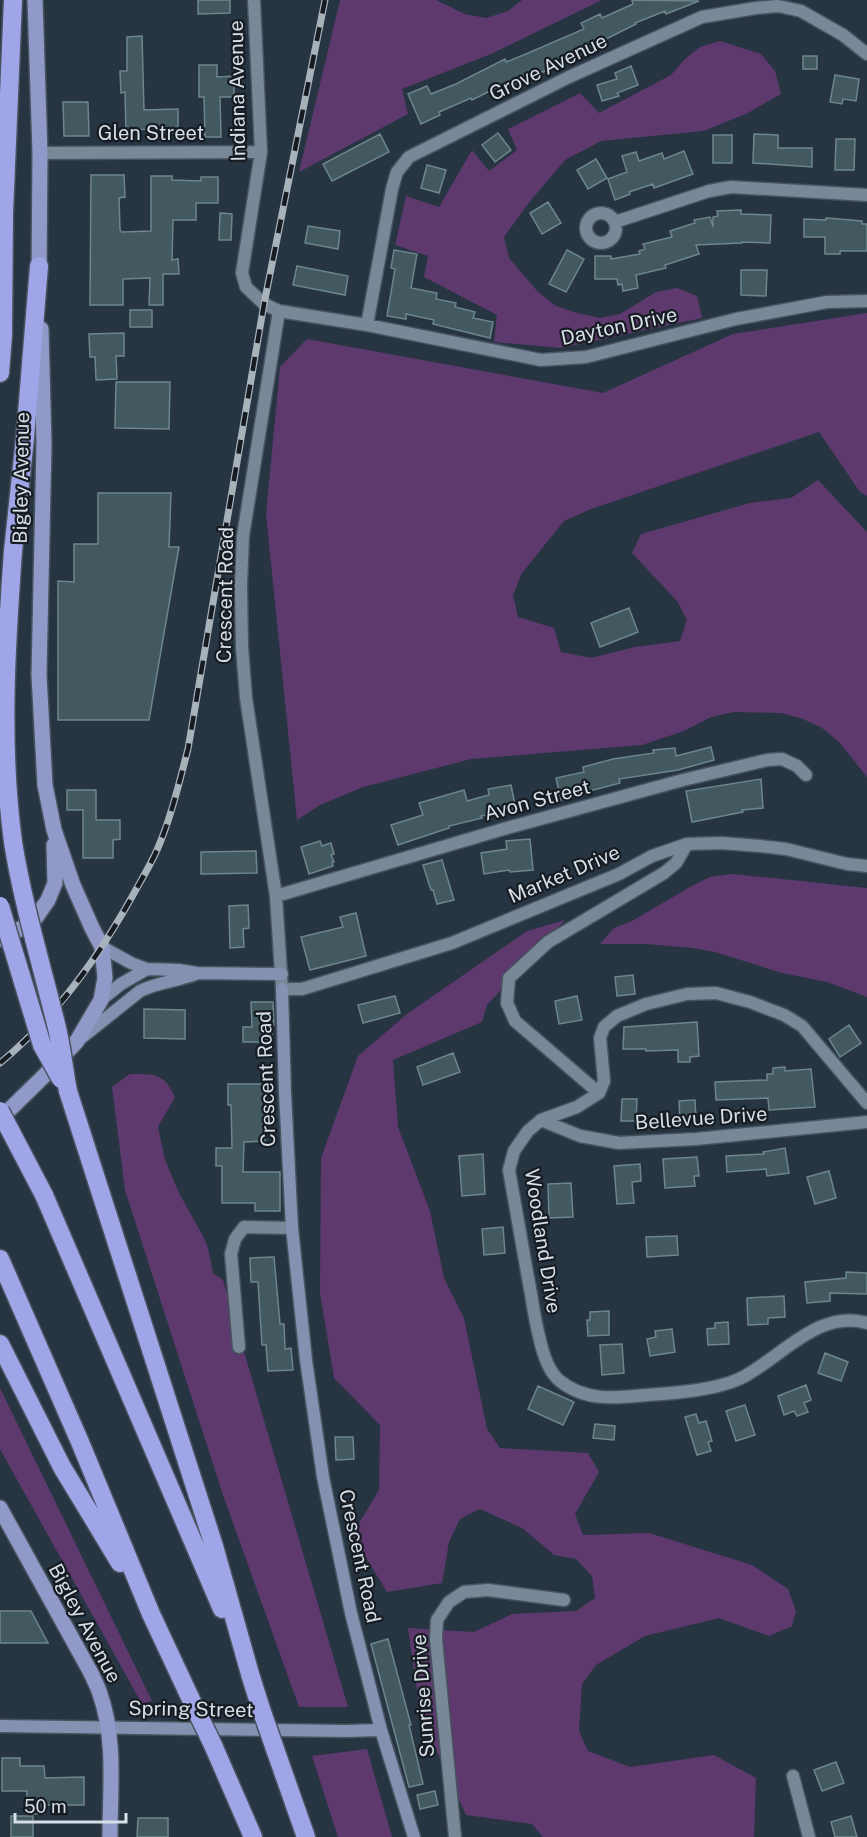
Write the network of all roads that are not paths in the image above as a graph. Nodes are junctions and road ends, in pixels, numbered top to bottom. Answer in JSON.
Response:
{"nodes":[{"id":1,"x":14,"y":0,"type":"edge"},
{"id":2,"x":35,"y":0,"type":"edge"},
{"id":3,"x":254,"y":0,"type":"edge"},
{"id":4,"x":867,"y":54,"type":"edge"},
{"id":5,"x":0,"y":151,"type":"edge"},
{"id":6,"x":261,"y":152,"type":"junction"},
{"id":7,"x":40,"y":153,"type":"junction"},
{"id":8,"x":867,"y":195,"type":"edge"},
{"id":9,"x":4,"y":213,"type":"junction"},
{"id":10,"x":615,"y":222,"type":"dead end"},
{"id":11,"x":39,"y":266,"type":"junction"},
{"id":12,"x":246,"y":287,"type":"joint"},
{"id":13,"x":867,"y":301,"type":"edge"},
{"id":14,"x":279,"y":311,"type":"junction"},
{"id":15,"x":367,"y":325,"type":"junction"},
{"id":16,"x":0,"y":373,"type":"edge"},
{"id":17,"x":806,"y":775,"type":"dead end"},
{"id":18,"x":54,"y":830,"type":"junction"},
{"id":19,"x":687,"y":844,"type":"junction"},
{"id":20,"x":867,"y":866,"type":"edge"},
{"id":21,"x":276,"y":897,"type":"junction"},
{"id":22,"x":0,"y":906,"type":"edge"},
{"id":23,"x":0,"y":939,"type":"edge"},
{"id":24,"x":102,"y":947,"type":"junction"},
{"id":25,"x":147,"y":969,"type":"junction"},
{"id":26,"x":197,"y":973,"type":"junction"},
{"id":27,"x":282,"y":974,"type":"junction"},
{"id":28,"x":282,"y":989,"type":"junction"},
{"id":29,"x":101,"y":1000,"type":"junction"},
{"id":30,"x":77,"y":1041,"type":"junction"},
{"id":31,"x":68,"y":1091,"type":"junction"},
{"id":32,"x":599,"y":1094,"type":"junction"},
{"id":33,"x":867,"y":1103,"type":"edge"},
{"id":34,"x":0,"y":1111,"type":"edge"},
{"id":35,"x":0,"y":1119,"type":"edge"},
{"id":36,"x":541,"y":1120,"type":"junction"},
{"id":37,"x":867,"y":1122,"type":"edge"},
{"id":38,"x":292,"y":1228,"type":"junction"},
{"id":39,"x":0,"y":1259,"type":"edge"},
{"id":40,"x":867,"y":1323,"type":"edge"},
{"id":41,"x":0,"y":1344,"type":"edge"},
{"id":42,"x":239,"y":1347,"type":"dead end"},
{"id":43,"x":0,"y":1509,"type":"edge"},
{"id":44,"x":564,"y":1600,"type":"dead end"},
{"id":45,"x":151,"y":1614,"type":"junction"},
{"id":46,"x":249,"y":1674,"type":"junction"},
{"id":47,"x":0,"y":1726,"type":"edge"},
{"id":48,"x":108,"y":1727,"type":"junction"},
{"id":49,"x":381,"y":1730,"type":"junction"},
{"id":50,"x":793,"y":1776,"type":"dead end"},
{"id":51,"x":110,"y":1837,"type":"edge"},
{"id":52,"x":253,"y":1837,"type":"edge"},
{"id":53,"x":306,"y":1837,"type":"edge"},
{"id":54,"x":414,"y":1837,"type":"edge"},
{"id":55,"x":454,"y":1837,"type":"edge"},
{"id":56,"x":809,"y":1837,"type":"edge"}],
"edges":[{"from":1,"to":9,"type":"highway"},
{"from":2,"to":7,"type":"main road","name":"Bigley Avenue"},
{"from":3,"to":6,"type":"street","name":"Indiana Avenue"},
{"from":4,"to":15,"type":"street","name":"Grove Avenue"},
{"from":5,"to":9,"type":"highway"},
{"from":6,"to":7,"type":"street","name":"Glen Street"},
{"from":6,"to":12,"type":"street","name":"Indiana Avenue"},
{"from":7,"to":11,"type":"main road","name":"Bigley Avenue"},
{"from":8,"to":10,"type":"street"},
{"from":9,"to":16,"type":"highway"},
{"from":11,"to":18,"type":"main road","name":"Bigley Avenue"},
{"from":11,"to":31,"type":"highway","bridge":true},
{"from":12,"to":14,"type":"street","name":"Dayton Drive"},
{"from":13,"to":15,"type":"street","name":"Dayton Drive"},
{"from":14,"to":15,"type":"street","name":"Dayton Drive"},
{"from":14,"to":21,"type":"street","name":"Crescent Road"},
{"from":17,"to":21,"type":"street","name":"Avon Street"},
{"from":18,"to":23,"type":"main road"},
{"from":18,"to":24,"type":"main road","name":"Bigley Avenue"},
{"from":19,"to":20,"type":"street","name":"Market Drive"},
{"from":19,"to":28,"type":"street","name":"Market Drive"},
{"from":19,"to":32,"type":"street"},
{"from":21,"to":27,"type":"street","name":"Crescent Road"},
{"from":22,"to":31,"type":"highway","bridge":true},
{"from":24,"to":25,"type":"street"},
{"from":24,"to":29,"type":"main road","name":"Bigley Avenue"},
{"from":25,"to":26,"type":"street"},
{"from":25,"to":29,"type":"street"},
{"from":26,"to":27,"type":"street"},
{"from":26,"to":30,"type":"street"},
{"from":27,"to":28,"type":"street","name":"Crescent Road"},
{"from":28,"to":38,"type":"street","name":"Crescent Road"},
{"from":29,"to":30,"type":"main road"},
{"from":30,"to":35,"type":"main road"},
{"from":31,"to":46,"type":"highway"},
{"from":32,"to":33,"type":"street"},
{"from":32,"to":36,"type":"street","name":"Woodland Drive"},
{"from":34,"to":46,"type":"highway","bridge":true},
{"from":36,"to":37,"type":"street","name":"Bellevue Drive"},
{"from":36,"to":40,"type":"street","name":"Woodland Drive"},
{"from":38,"to":42,"type":"street"},
{"from":38,"to":49,"type":"street","name":"Crescent Road"},
{"from":39,"to":45,"type":"highway"},
{"from":41,"to":45,"type":"highway"},
{"from":43,"to":48,"type":"main road","name":"Bigley Avenue"},
{"from":44,"to":55,"type":"street","name":"Sunrise Drive"},
{"from":45,"to":52,"type":"highway","bridge":true},
{"from":46,"to":53,"type":"highway","bridge":true},
{"from":47,"to":48,"type":"street","name":"Spring Street"},
{"from":48,"to":49,"type":"street","name":"Spring Street"},
{"from":48,"to":51,"type":"main road","name":"Bigley Avenue"},
{"from":49,"to":54,"type":"street","name":"Crescent Road"},
{"from":50,"to":56,"type":"street"}]}
